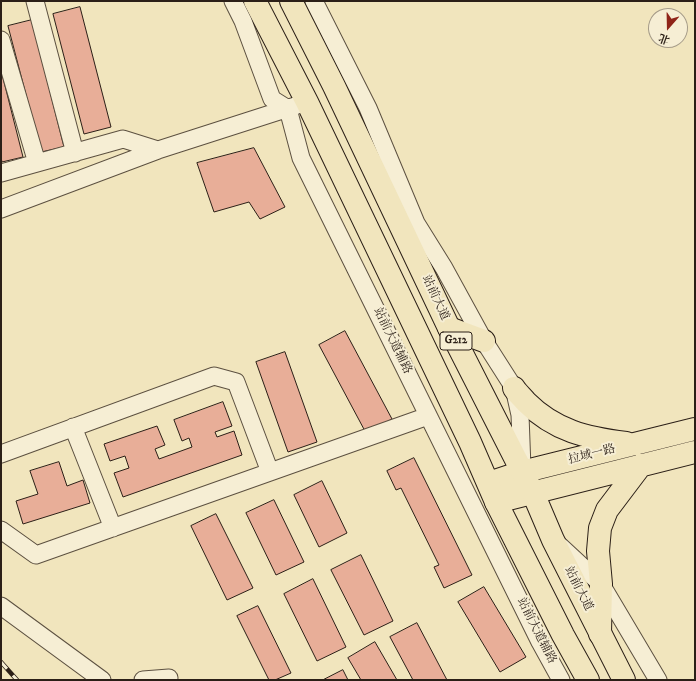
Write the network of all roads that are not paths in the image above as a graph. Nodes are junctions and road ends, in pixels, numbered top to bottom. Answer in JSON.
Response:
{"nodes":[{"id":1,"x":35,"y":1,"type":"edge"},
{"id":2,"x":233,"y":1,"type":"edge"},
{"id":3,"x":255,"y":1,"type":"edge"},
{"id":4,"x":291,"y":1,"type":"edge"},
{"id":5,"x":314,"y":1,"type":"edge"},
{"id":6,"x":1,"y":40,"type":"edge"},
{"id":7,"x":297,"y":106,"type":"junction"},
{"id":8,"x":158,"y":150,"type":"junction"},
{"id":9,"x":75,"y":153,"type":"junction"},
{"id":10,"x":37,"y":163,"type":"junction"},
{"id":11,"x":1,"y":173,"type":"edge"},
{"id":12,"x":1,"y":210,"type":"edge"},
{"id":13,"x":449,"y":328,"type":"junction"},
{"id":14,"x":484,"y":342,"type":"junction"},
{"id":15,"x":514,"y":388,"type":"junction"},
{"id":16,"x":428,"y":416,"type":"junction"},
{"id":17,"x":73,"y":427,"type":"junction"},
{"id":18,"x":695,"y":429,"type":"edge"},
{"id":19,"x":635,"y":444,"type":"junction"},
{"id":20,"x":695,"y":452,"type":"edge"},
{"id":21,"x":1,"y":454,"type":"edge"},
{"id":22,"x":641,"y":465,"type":"junction"},
{"id":23,"x":270,"y":472,"type":"junction"},
{"id":24,"x":522,"y":472,"type":"junction"},
{"id":25,"x":492,"y":492,"type":"junction"},
{"id":26,"x":533,"y":493,"type":"junction"},
{"id":27,"x":113,"y":528,"type":"junction"},
{"id":28,"x":1,"y":530,"type":"edge"},
{"id":29,"x":553,"y":540,"type":"junction"},
{"id":30,"x":601,"y":584,"type":"junction"},
{"id":31,"x":1,"y":606,"type":"edge"},
{"id":32,"x":600,"y":634,"type":"junction"},
{"id":33,"x":170,"y":678,"type":"dead end"},
{"id":34,"x":102,"y":680,"type":"edge"},
{"id":35,"x":144,"y":680,"type":"edge"},
{"id":36,"x":561,"y":680,"type":"edge"},
{"id":37,"x":588,"y":680,"type":"edge"},
{"id":38,"x":624,"y":680,"type":"edge"},
{"id":39,"x":658,"y":680,"type":"edge"}],
"edges":[{"from":1,"to":9,"type":"street"},
{"from":2,"to":7,"type":"street"},
{"from":3,"to":7,"type":"main road","number":"G212"},
{"from":4,"to":13,"type":"main road","name":"站前大道","number":"G212"},
{"from":5,"to":14,"type":"street"},
{"from":6,"to":10,"type":"street"},
{"from":7,"to":8,"type":"street"},
{"from":7,"to":16,"type":"street","name":"站前大道辅路"},
{"from":7,"to":25,"type":"main road","number":"G212"},
{"from":8,"to":9,"type":"street"},
{"from":8,"to":12,"type":"street"},
{"from":9,"to":10,"type":"street"},
{"from":10,"to":11,"type":"street"},
{"from":13,"to":14,"type":"main road"},
{"from":13,"to":24,"type":"main road","name":"站前大道","number":"G212"},
{"from":14,"to":15,"type":"street"},
{"from":15,"to":19,"type":"main road"},
{"from":15,"to":24,"type":"street"},
{"from":16,"to":23,"type":"street"},
{"from":16,"to":36,"type":"street","name":"站前大道辅路"},
{"from":17,"to":21,"type":"street"},
{"from":17,"to":23,"type":"street"},
{"from":17,"to":27,"type":"street"},
{"from":18,"to":19,"type":"main road","name":"拉域一路"},
{"from":19,"to":24,"type":"main road","name":"拉域一路"},
{"from":20,"to":22,"type":"main road","name":"拉域一路"},
{"from":22,"to":26,"type":"main road","name":"拉域一路"},
{"from":22,"to":30,"type":"main road"},
{"from":23,"to":27,"type":"street"},
{"from":24,"to":25,"type":"main road","name":"拉域一路"},
{"from":24,"to":26,"type":"main road","name":"站前大道","number":"G212"},
{"from":25,"to":26,"type":"main road","name":"拉域一路"},
{"from":25,"to":37,"type":"main road","number":"G212"},
{"from":26,"to":29,"type":"main road","name":"站前大道","number":"G212"},
{"from":27,"to":28,"type":"street"},
{"from":29,"to":30,"type":"street"},
{"from":29,"to":32,"type":"main road","name":"站前大道","number":"G212"},
{"from":30,"to":32,"type":"main road"},
{"from":30,"to":39,"type":"street"},
{"from":31,"to":34,"type":"street"},
{"from":32,"to":38,"type":"main road","name":"站前大道","number":"G212"},
{"from":33,"to":35,"type":"street"}]}
